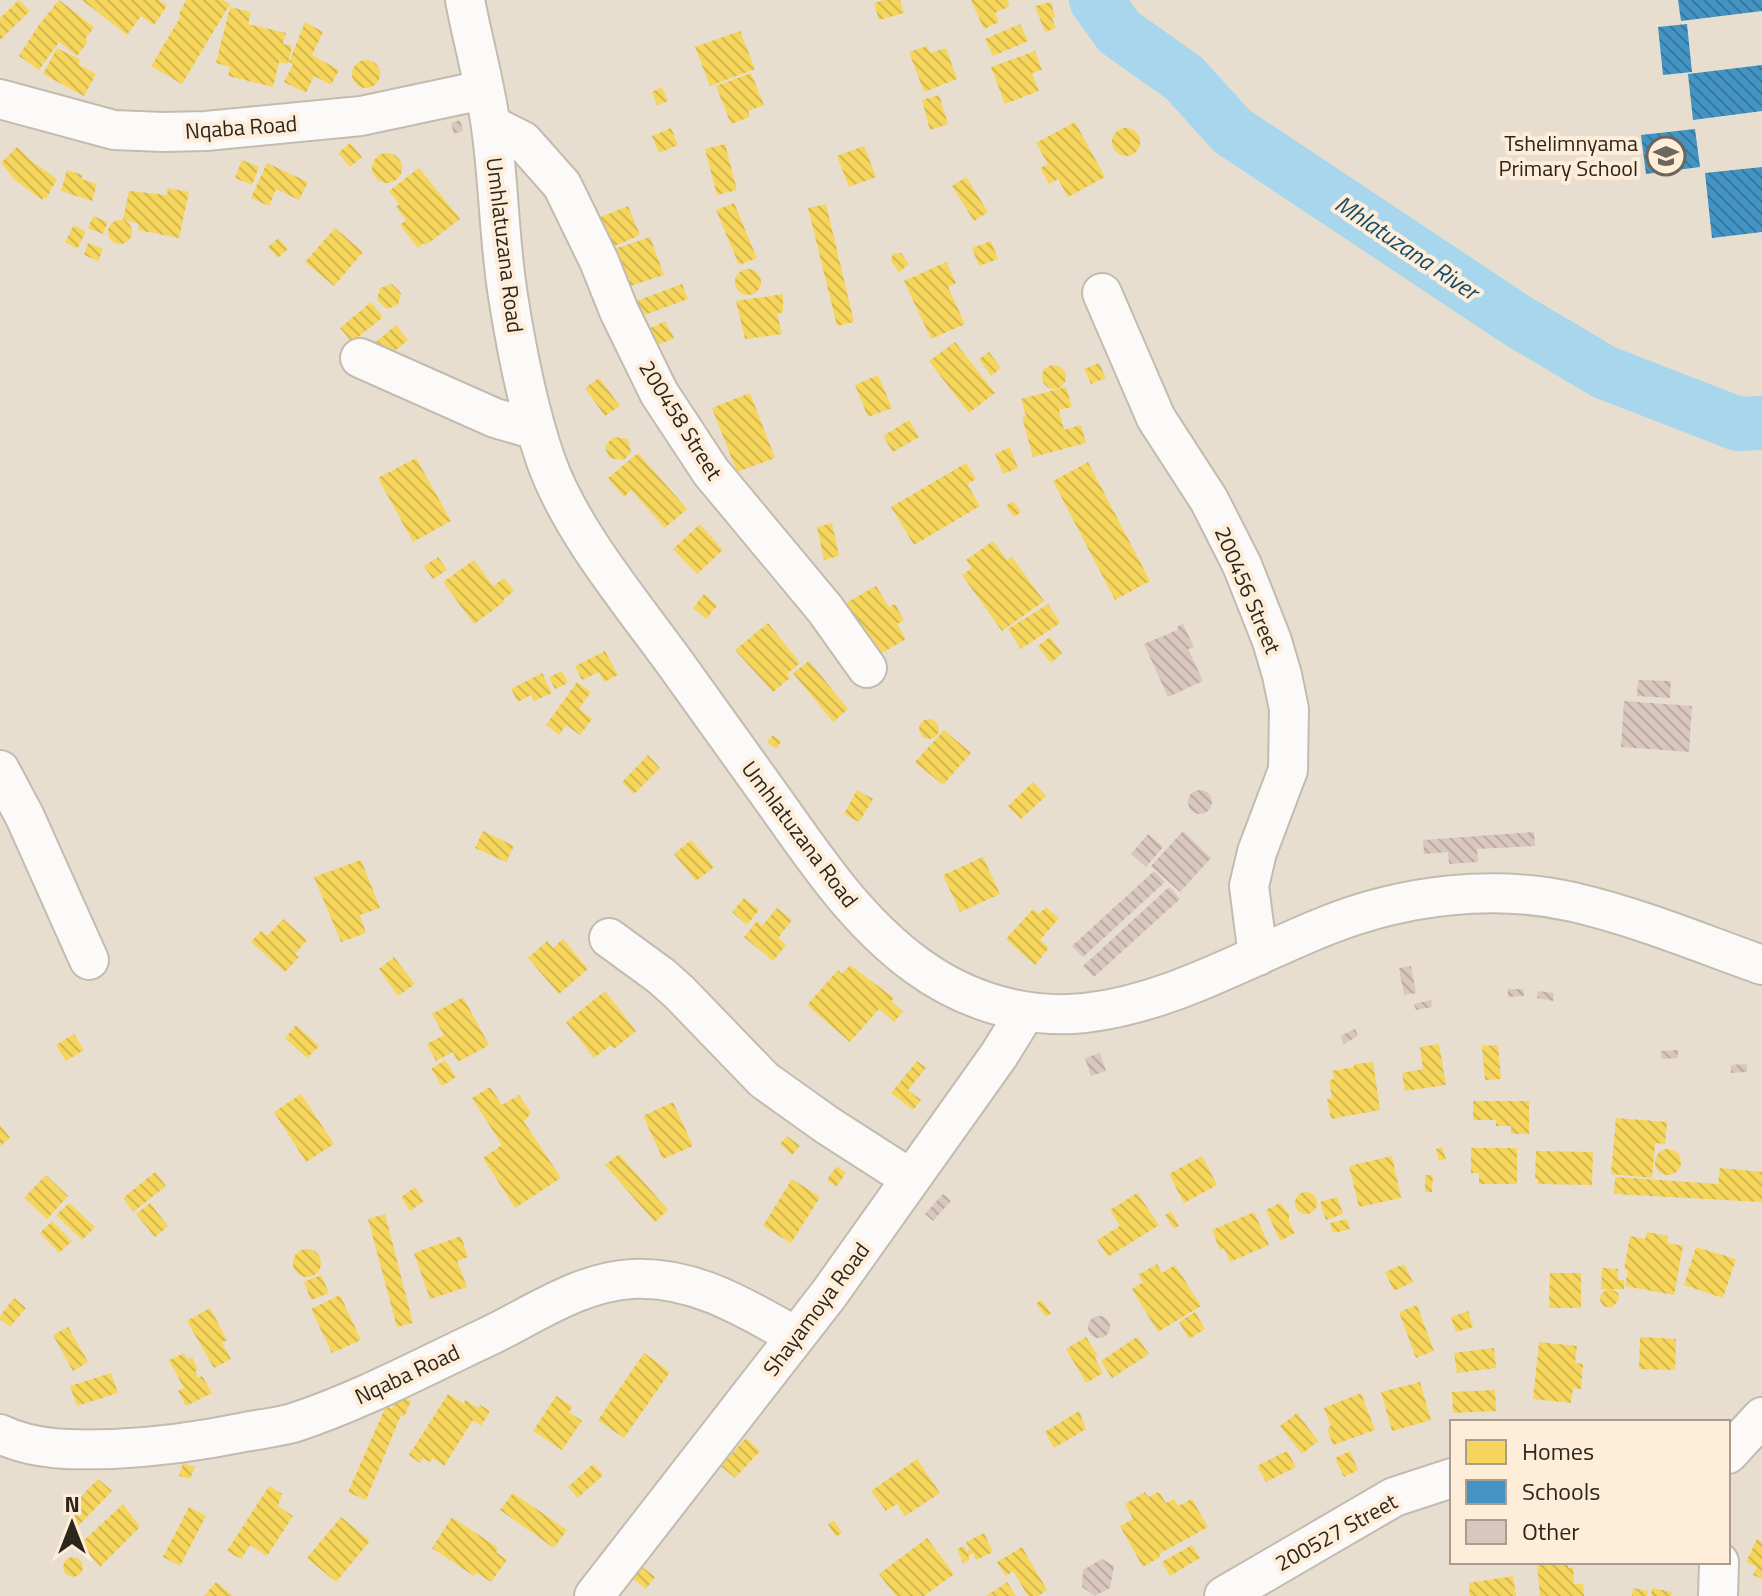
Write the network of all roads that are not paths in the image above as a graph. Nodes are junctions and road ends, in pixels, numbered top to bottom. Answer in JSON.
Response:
{"nodes":[{"id":1,"x":465,"y":0,"type":"edge"},
{"id":2,"x":0,"y":99,"type":"edge"},
{"id":3,"x":487,"y":108,"type":"junction"},
{"id":4,"x":1102,"y":293,"type":"dead end"},
{"id":5,"x":360,"y":358,"type":"dead end"},
{"id":6,"x":536,"y":430,"type":"junction"},
{"id":7,"x":867,"y":668,"type":"dead end"},
{"id":8,"x":0,"y":770,"type":"edge"},
{"id":9,"x":609,"y":938,"type":"dead end"},
{"id":10,"x":1258,"y":956,"type":"junction"},
{"id":11,"x":89,"y":960,"type":"dead end"},
{"id":12,"x":1762,"y":965,"type":"edge"},
{"id":13,"x":1025,"y":1013,"type":"junction"},
{"id":14,"x":911,"y":1179,"type":"junction"},
{"id":15,"x":795,"y":1336,"type":"junction"},
{"id":16,"x":1762,"y":1417,"type":"edge"},
{"id":17,"x":0,"y":1434,"type":"edge"},
{"id":18,"x":1730,"y":1452,"type":"edge"},
{"id":19,"x":1450,"y":1479,"type":"edge"},
{"id":20,"x":1719,"y":1564,"type":"edge"},
{"id":21,"x":594,"y":1596,"type":"edge"},
{"id":22,"x":1224,"y":1596,"type":"edge"},
{"id":23,"x":1718,"y":1596,"type":"edge"}],
"edges":[{"from":1,"to":3,"type":"street","name":"Umhlatuzana Road"},
{"from":2,"to":3,"type":"street","name":"Nqaba Road"},
{"from":3,"to":6,"type":"street","name":"Umhlatuzana Road"},
{"from":3,"to":7,"type":"street","name":"200458 Street"},
{"from":4,"to":10,"type":"street","name":"200456 Street"},
{"from":5,"to":6,"type":"street"},
{"from":6,"to":13,"type":"street","name":"Umhlatuzana Road"},
{"from":8,"to":11,"type":"street"},
{"from":9,"to":14,"type":"street"},
{"from":10,"to":12,"type":"street","name":"Umhlatuzana Road"},
{"from":10,"to":13,"type":"street","name":"Umhlatuzana Road"},
{"from":13,"to":14,"type":"street","name":"Shayamoya Road"},
{"from":14,"to":15,"type":"street","name":"Shayamoya Road"},
{"from":15,"to":17,"type":"street","name":"Nqaba Road"},
{"from":15,"to":21,"type":"street","name":"Shayamoya Road"},
{"from":16,"to":18,"type":"street"},
{"from":19,"to":22,"type":"street","name":"200527 Street"},
{"from":20,"to":23,"type":"street"}]}
